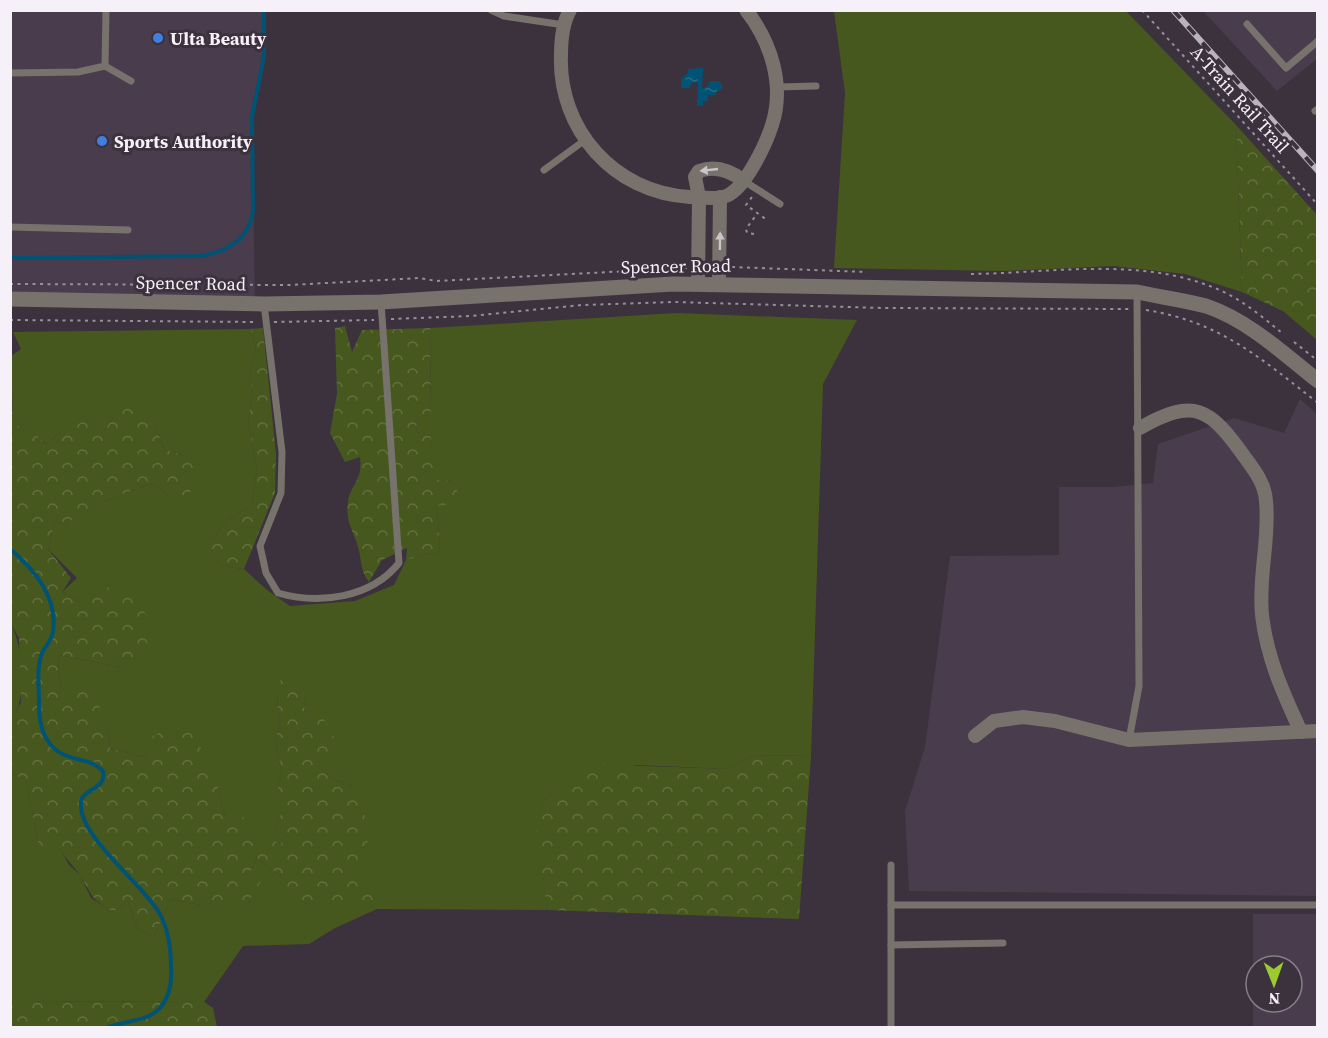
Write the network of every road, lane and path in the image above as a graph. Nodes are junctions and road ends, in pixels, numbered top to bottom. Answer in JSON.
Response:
{"nodes":[{"id":1,"x":106,"y":10,"type":"edge"},
{"id":2,"x":491,"y":10,"type":"edge"},
{"id":3,"x":570,"y":10,"type":"edge"},
{"id":4,"x":746,"y":10,"type":"edge"},
{"id":5,"x":1142,"y":10,"type":"edge"},
{"id":6,"x":1247,"y":24,"type":"dead end"},
{"id":7,"x":564,"y":25,"type":"junction"},
{"id":8,"x":1317,"y":41,"type":"edge"},
{"id":9,"x":105,"y":66,"type":"junction"},
{"id":10,"x":10,"y":73,"type":"edge"},
{"id":11,"x":132,"y":81,"type":"dead end"},
{"id":12,"x":816,"y":86,"type":"dead end"},
{"id":13,"x":776,"y":87,"type":"junction"},
{"id":14,"x":585,"y":140,"type":"junction"},
{"id":15,"x":544,"y":170,"type":"dead end"},
{"id":16,"x":744,"y":181,"type":"junction"},
{"id":17,"x":758,"y":190,"type":"junction"},
{"id":18,"x":699,"y":197,"type":"junction"},
{"id":19,"x":720,"y":197,"type":"junction"},
{"id":20,"x":780,"y":204,"type":"dead end"},
{"id":21,"x":1317,"y":205,"type":"edge"},
{"id":22,"x":757,"y":213,"type":"junction"},
{"id":23,"x":767,"y":220,"type":"dead end"},
{"id":24,"x":10,"y":227,"type":"edge"},
{"id":25,"x":128,"y":230,"type":"dead end"},
{"id":26,"x":754,"y":234,"type":"dead end"},
{"id":27,"x":698,"y":284,"type":"junction"},
{"id":28,"x":719,"y":284,"type":"junction"},
{"id":29,"x":1137,"y":292,"type":"junction"},
{"id":30,"x":10,"y":299,"type":"edge"},
{"id":31,"x":381,"y":302,"type":"junction"},
{"id":32,"x":264,"y":304,"type":"junction"},
{"id":33,"x":1137,"y":309,"type":"junction"},
{"id":34,"x":10,"y":320,"type":"edge"},
{"id":35,"x":382,"y":320,"type":"junction"},
{"id":36,"x":267,"y":322,"type":"junction"},
{"id":37,"x":1317,"y":381,"type":"edge"},
{"id":38,"x":1317,"y":403,"type":"edge"},
{"id":39,"x":1140,"y":428,"type":"junction"},
{"id":40,"x":1317,"y":731,"type":"edge"},
{"id":41,"x":1301,"y":732,"type":"junction"},
{"id":42,"x":975,"y":736,"type":"dead end"},
{"id":43,"x":1129,"y":740,"type":"junction"},
{"id":44,"x":891,"y":865,"type":"dead end"},
{"id":45,"x":1317,"y":904,"type":"edge"},
{"id":46,"x":891,"y":905,"type":"junction"},
{"id":47,"x":1003,"y":943,"type":"dead end"},
{"id":48,"x":891,"y":945,"type":"junction"},
{"id":49,"x":891,"y":1028,"type":"edge"}],
"edges":[{"from":1,"to":9,"type":"lane"},
{"from":2,"to":7,"type":"lane"},
{"from":3,"to":7,"type":"street"},
{"from":4,"to":13,"type":"street"},
{"from":5,"to":21,"type":"path","name":"A-Train Rail Trail"},
{"from":6,"to":8,"type":"lane"},
{"from":7,"to":14,"type":"street"},
{"from":9,"to":10,"type":"lane"},
{"from":9,"to":11,"type":"lane"},
{"from":12,"to":13,"type":"lane"},
{"from":13,"to":16,"type":"street"},
{"from":14,"to":15,"type":"lane"},
{"from":14,"to":18,"type":"street"},
{"from":16,"to":17,"type":"lane"},
{"from":16,"to":18,"type":"street","one_way":true},
{"from":16,"to":19,"type":"street"},
{"from":17,"to":20,"type":"lane"},
{"from":17,"to":22,"type":"path"},
{"from":18,"to":19,"type":"street"},
{"from":18,"to":27,"type":"street"},
{"from":28,"to":19,"type":"street","one_way":true},
{"from":22,"to":23,"type":"path"},
{"from":22,"to":26,"type":"path"},
{"from":24,"to":25,"type":"lane"},
{"from":27,"to":28,"type":"street","name":"Spencer Road"},
{"from":27,"to":31,"type":"street","name":"Spencer Road"},
{"from":28,"to":29,"type":"street","name":"Spencer Road"},
{"from":29,"to":33,"type":"lane"},
{"from":29,"to":37,"type":"street","name":"Spencer Road"},
{"from":30,"to":32,"type":"street","name":"Spencer Road"},
{"from":31,"to":32,"type":"street","name":"Spencer Road"},
{"from":31,"to":35,"type":"lane"},
{"from":32,"to":36,"type":"lane"},
{"from":33,"to":35,"type":"path"},
{"from":33,"to":38,"type":"path"},
{"from":33,"to":39,"type":"lane"},
{"from":34,"to":36,"type":"path"},
{"from":35,"to":36,"type":"path"},
{"from":35,"to":36,"type":"lane"},
{"from":39,"to":41,"type":"street"},
{"from":39,"to":43,"type":"lane"},
{"from":40,"to":41,"type":"street"},
{"from":41,"to":43,"type":"street"},
{"from":42,"to":43,"type":"street"},
{"from":44,"to":46,"type":"lane"},
{"from":45,"to":46,"type":"lane"},
{"from":46,"to":48,"type":"lane"},
{"from":47,"to":48,"type":"lane"},
{"from":48,"to":49,"type":"lane"}]}
